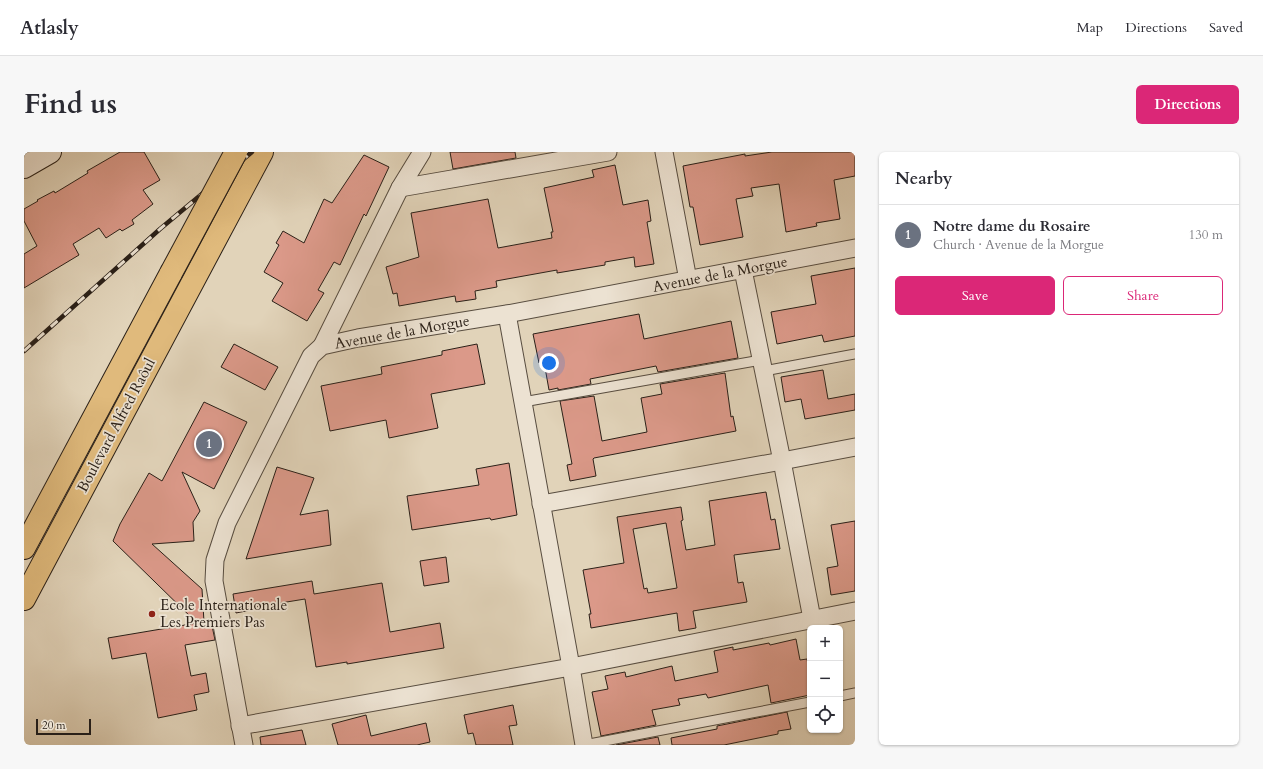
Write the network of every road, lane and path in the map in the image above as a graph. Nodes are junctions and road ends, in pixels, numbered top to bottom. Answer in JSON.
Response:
{"nodes":[{"id":1,"x":50,"y":152,"type":"edge"},
{"id":2,"x":236,"y":152,"type":"edge"},
{"id":3,"x":262,"y":152,"type":"edge"},
{"id":4,"x":422,"y":152,"type":"edge"},
{"id":5,"x":608,"y":152,"type":"edge"},
{"id":6,"x":664,"y":152,"type":"edge"},
{"id":7,"x":24,"y":167,"type":"edge"},
{"id":8,"x":400,"y":188,"type":"junction"},
{"id":9,"x":855,"y":248,"type":"edge"},
{"id":10,"x":743,"y":270,"type":"junction"},
{"id":11,"x":688,"y":280,"type":"junction"},
{"id":12,"x":507,"y":314,"type":"junction"},
{"id":13,"x":322,"y":346,"type":"junction"},
{"id":14,"x":855,"y":354,"type":"edge"},
{"id":15,"x":763,"y":365,"type":"junction"},
{"id":16,"x":523,"y":402,"type":"junction"},
{"id":17,"x":855,"y":447,"type":"edge"},
{"id":18,"x":782,"y":461,"type":"junction"},
{"id":19,"x":541,"y":504,"type":"junction"},
{"id":20,"x":24,"y":548,"type":"edge"},
{"id":21,"x":24,"y":599,"type":"edge"},
{"id":22,"x":855,"y":611,"type":"edge"},
{"id":23,"x":812,"y":619,"type":"junction"},
{"id":24,"x":571,"y":667,"type":"junction"},
{"id":25,"x":855,"y":693,"type":"edge"},
{"id":26,"x":843,"y":695,"type":"edge"},
{"id":27,"x":807,"y":703,"type":"edge"},
{"id":28,"x":240,"y":726,"type":"junction"},
{"id":29,"x":244,"y":745,"type":"edge"},
{"id":30,"x":584,"y":745,"type":"edge"}],
"edges":[{"from":1,"to":7,"type":"main road"},
{"from":2,"to":20,"type":"main road","bridge":true},
{"from":3,"to":21,"type":"main road","name":"Boulevard Alfred Raôul"},
{"from":4,"to":8,"type":"street"},
{"from":5,"to":8,"type":"street"},
{"from":6,"to":11,"type":"street"},
{"from":8,"to":13,"type":"street"},
{"from":9,"to":10,"type":"street","name":"Avenue de la Morgue"},
{"from":10,"to":11,"type":"street","name":"Avenue de la Morgue"},
{"from":10,"to":15,"type":"street"},
{"from":11,"to":12,"type":"street","name":"Avenue de la Morgue"},
{"from":12,"to":13,"type":"street","name":"Avenue de la Morgue"},
{"from":12,"to":16,"type":"street"},
{"from":13,"to":28,"type":"street","name":"Avenue de la Morgue"},
{"from":14,"to":15,"type":"lane"},
{"from":15,"to":16,"type":"lane"},
{"from":15,"to":18,"type":"street"},
{"from":16,"to":19,"type":"street"},
{"from":17,"to":18,"type":"street"},
{"from":18,"to":19,"type":"street"},
{"from":18,"to":23,"type":"street"},
{"from":19,"to":24,"type":"street"},
{"from":22,"to":23,"type":"street"},
{"from":23,"to":24,"type":"street"},
{"from":24,"to":28,"type":"street"},
{"from":24,"to":30,"type":"street"},
{"from":25,"to":26,"type":"lane"},
{"from":27,"to":30,"type":"lane"},
{"from":28,"to":29,"type":"street","name":"Avenue de la Morgue"}]}
